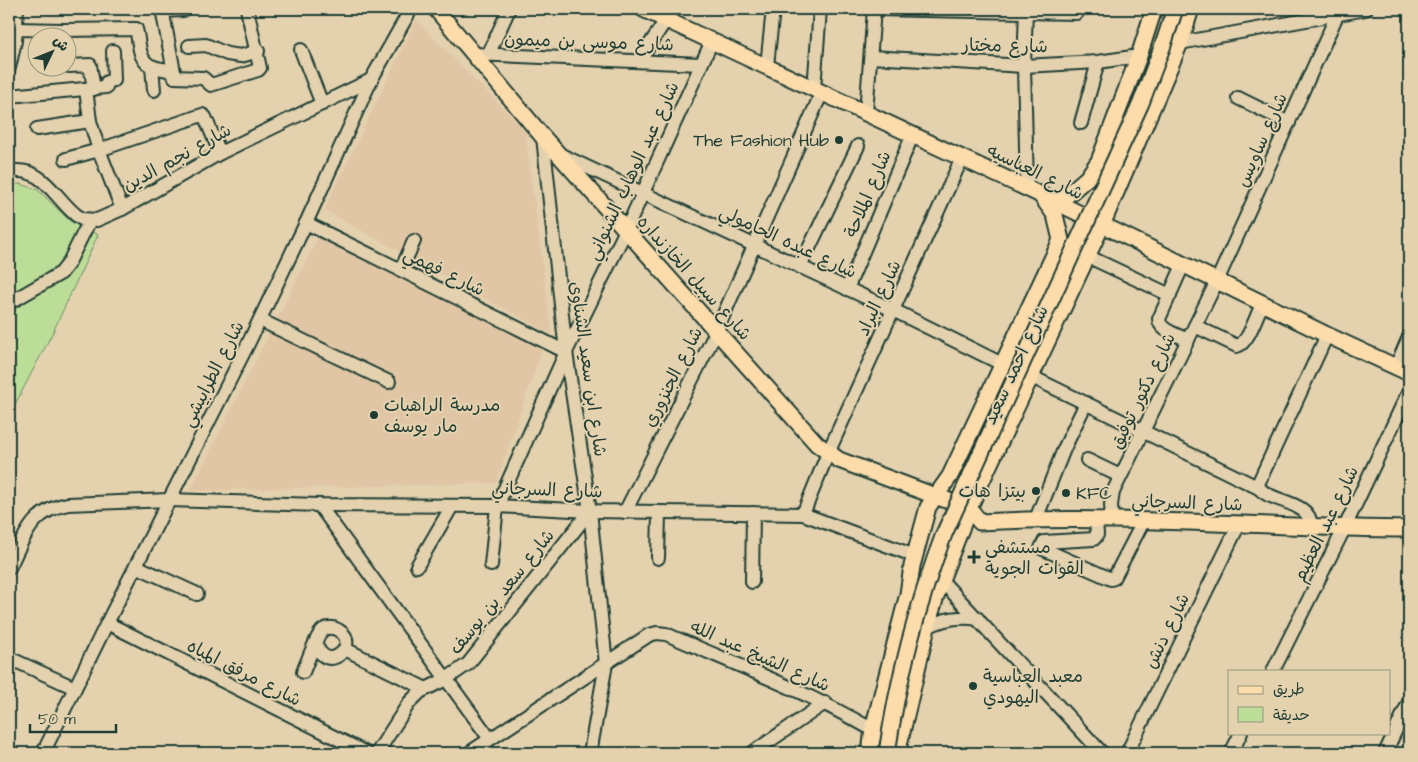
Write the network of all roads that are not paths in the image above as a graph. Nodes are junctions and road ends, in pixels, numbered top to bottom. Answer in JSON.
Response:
{"nodes":[{"id":1,"x":17,"y":9,"type":"edge"},
{"id":2,"x":247,"y":9,"type":"edge"},
{"id":3,"x":411,"y":9,"type":"edge"},
{"id":4,"x":436,"y":9,"type":"edge"},
{"id":5,"x":509,"y":9,"type":"edge"},
{"id":6,"x":643,"y":9,"type":"edge"},
{"id":7,"x":773,"y":9,"type":"edge"},
{"id":8,"x":820,"y":9,"type":"edge"},
{"id":9,"x":874,"y":9,"type":"edge"},
{"id":10,"x":1154,"y":9,"type":"edge"},
{"id":11,"x":1165,"y":9,"type":"edge"},
{"id":12,"x":1175,"y":9,"type":"edge"},
{"id":13,"x":1191,"y":9,"type":"edge"},
{"id":14,"x":1366,"y":9,"type":"edge"},
{"id":15,"x":162,"y":10,"type":"edge"},
{"id":16,"x":183,"y":10,"type":"edge"},
{"id":17,"x":926,"y":10,"type":"edge"},
{"id":18,"x":1026,"y":10,"type":"edge"},
{"id":19,"x":1078,"y":13,"type":"dead end"},
{"id":20,"x":1338,"y":13,"type":"junction"},
{"id":21,"x":670,"y":14,"type":"edge"},
{"id":22,"x":16,"y":29,"type":"junction"},
{"id":23,"x":712,"y":41,"type":"junction"},
{"id":24,"x":1180,"y":43,"type":"junction"},
{"id":25,"x":189,"y":46,"type":"dead end"},
{"id":26,"x":301,"y":50,"type":"dead end"},
{"id":27,"x":113,"y":51,"type":"dead end"},
{"id":28,"x":258,"y":51,"type":"junction"},
{"id":29,"x":481,"y":55,"type":"junction"},
{"id":30,"x":1138,"y":56,"type":"junction"},
{"id":31,"x":871,"y":57,"type":"junction"},
{"id":32,"x":639,"y":61,"type":"junction"},
{"id":33,"x":1098,"y":62,"type":"junction"},
{"id":34,"x":701,"y":64,"type":"junction"},
{"id":35,"x":78,"y":66,"type":"edge"},
{"id":36,"x":767,"y":66,"type":"junction"},
{"id":37,"x":1024,"y":66,"type":"junction"},
{"id":38,"x":152,"y":67,"type":"junction"},
{"id":39,"x":9,"y":68,"type":"edge"},
{"id":40,"x":175,"y":77,"type":"junction"},
{"id":41,"x":371,"y":80,"type":"junction"},
{"id":42,"x":90,"y":89,"type":"junction"},
{"id":43,"x":154,"y":90,"type":"dead end"},
{"id":44,"x":818,"y":90,"type":"junction"},
{"id":45,"x":9,"y":96,"type":"edge"},
{"id":46,"x":1238,"y":98,"type":"dead end"},
{"id":47,"x":322,"y":104,"type":"junction"},
{"id":48,"x":866,"y":113,"type":"junction"},
{"id":49,"x":90,"y":121,"type":"junction"},
{"id":50,"x":1081,"y":123,"type":"dead end"},
{"id":51,"x":1288,"y":123,"type":"junction"},
{"id":52,"x":37,"y":129,"type":"dead end"},
{"id":53,"x":543,"y":137,"type":"junction"},
{"id":54,"x":910,"y":141,"type":"dead end"},
{"id":55,"x":858,"y":146,"type":"dead end"},
{"id":56,"x":98,"y":150,"type":"junction"},
{"id":57,"x":1103,"y":151,"type":"junction"},
{"id":58,"x":220,"y":153,"type":"junction"},
{"id":59,"x":558,"y":153,"type":"junction"},
{"id":60,"x":1132,"y":156,"type":"junction"},
{"id":61,"x":962,"y":158,"type":"junction"},
{"id":62,"x":66,"y":160,"type":"dead end"},
{"id":63,"x":9,"y":172,"type":"edge"},
{"id":64,"x":1033,"y":192,"type":"junction"},
{"id":65,"x":642,"y":193,"type":"junction"},
{"id":66,"x":1058,"y":203,"type":"junction"},
{"id":67,"x":122,"y":209,"type":"junction"},
{"id":68,"x":90,"y":220,"type":"junction"},
{"id":69,"x":306,"y":224,"type":"junction"},
{"id":70,"x":1102,"y":225,"type":"junction"},
{"id":71,"x":626,"y":230,"type":"junction"},
{"id":72,"x":414,"y":241,"type":"dead end"},
{"id":73,"x":754,"y":246,"type":"junction"},
{"id":74,"x":1087,"y":256,"type":"junction"},
{"id":75,"x":1183,"y":265,"type":"junction"},
{"id":76,"x":800,"y":267,"type":"junction"},
{"id":77,"x":401,"y":270,"type":"junction"},
{"id":78,"x":1217,"y":281,"type":"junction"},
{"id":79,"x":847,"y":289,"type":"junction"},
{"id":80,"x":1170,"y":295,"type":"junction"},
{"id":81,"x":10,"y":298,"type":"edge"},
{"id":82,"x":1262,"y":304,"type":"junction"},
{"id":83,"x":893,"y":310,"type":"junction"},
{"id":84,"x":260,"y":320,"type":"junction"},
{"id":85,"x":1195,"y":326,"type":"junction"},
{"id":86,"x":716,"y":332,"type":"junction"},
{"id":87,"x":1327,"y":335,"type":"junction"},
{"id":88,"x":1409,"y":337,"type":"edge"},
{"id":89,"x":1188,"y":340,"type":"junction"},
{"id":90,"x":566,"y":352,"type":"junction"},
{"id":91,"x":1002,"y":364,"type":"junction"},
{"id":92,"x":1403,"y":370,"type":"edge"},
{"id":93,"x":1032,"y":377,"type":"junction"},
{"id":94,"x":389,"y":382,"type":"dead end"},
{"id":95,"x":1409,"y":391,"type":"edge"},
{"id":96,"x":1086,"y":403,"type":"junction"},
{"id":97,"x":1143,"y":430,"type":"junction"},
{"id":98,"x":828,"y":453,"type":"junction"},
{"id":99,"x":1088,"y":460,"type":"dead end"},
{"id":100,"x":1120,"y":476,"type":"junction"},
{"id":101,"x":1259,"y":488,"type":"junction"},
{"id":102,"x":934,"y":496,"type":"junction"},
{"id":103,"x":170,"y":500,"type":"junction"},
{"id":104,"x":319,"y":505,"type":"junction"},
{"id":105,"x":452,"y":506,"type":"junction"},
{"id":106,"x":496,"y":506,"type":"junction"},
{"id":107,"x":970,"y":508,"type":"junction"},
{"id":108,"x":590,"y":511,"type":"junction"},
{"id":109,"x":625,"y":512,"type":"junction"},
{"id":110,"x":659,"y":512,"type":"junction"},
{"id":111,"x":753,"y":513,"type":"junction"},
{"id":112,"x":803,"y":514,"type":"junction"},
{"id":113,"x":1036,"y":518,"type":"junction"},
{"id":114,"x":1096,"y":519,"type":"junction"},
{"id":115,"x":1112,"y":519,"type":"junction"},
{"id":116,"x":1144,"y":520,"type":"junction"},
{"id":117,"x":1239,"y":524,"type":"junction"},
{"id":118,"x":1311,"y":527,"type":"junction"},
{"id":119,"x":1344,"y":529,"type":"junction"},
{"id":120,"x":1409,"y":529,"type":"edge"},
{"id":121,"x":915,"y":556,"type":"junction"},
{"id":122,"x":658,"y":558,"type":"dead end"},
{"id":123,"x":491,"y":565,"type":"dead end"},
{"id":124,"x":136,"y":566,"type":"junction"},
{"id":125,"x":417,"y":566,"type":"dead end"},
{"id":126,"x":9,"y":568,"type":"edge"},
{"id":127,"x":941,"y":580,"type":"junction"},
{"id":128,"x":752,"y":582,"type":"dead end"},
{"id":129,"x":197,"y":594,"type":"dead end"},
{"id":130,"x":978,"y":620,"type":"junction"},
{"id":131,"x":107,"y":623,"type":"junction"},
{"id":132,"x":926,"y":628,"type":"junction"},
{"id":133,"x":316,"y":643,"type":"junction"},
{"id":134,"x":345,"y":649,"type":"junction"},
{"id":135,"x":9,"y":658,"type":"edge"},
{"id":136,"x":606,"y":664,"type":"junction"},
{"id":137,"x":1273,"y":670,"type":"edge"},
{"id":138,"x":303,"y":672,"type":"dead end"},
{"id":139,"x":446,"y":679,"type":"junction"},
{"id":140,"x":75,"y":688,"type":"junction"},
{"id":141,"x":426,"y":689,"type":"junction"},
{"id":142,"x":824,"y":702,"type":"junction"},
{"id":143,"x":1409,"y":702,"type":"edge"},
{"id":144,"x":873,"y":729,"type":"junction"},
{"id":145,"x":1240,"y":734,"type":"edge"},
{"id":146,"x":490,"y":739,"type":"junction"},
{"id":147,"x":897,"y":751,"type":"edge"},
{"id":148,"x":43,"y":753,"type":"edge"},
{"id":149,"x":366,"y":753,"type":"edge"},
{"id":150,"x":377,"y":753,"type":"edge"},
{"id":151,"x":469,"y":753,"type":"edge"},
{"id":152,"x":590,"y":753,"type":"edge"},
{"id":153,"x":752,"y":753,"type":"edge"},
{"id":154,"x":870,"y":753,"type":"edge"},
{"id":155,"x":882,"y":753,"type":"edge"},
{"id":156,"x":1102,"y":753,"type":"edge"},
{"id":157,"x":1127,"y":753,"type":"edge"},
{"id":158,"x":1231,"y":753,"type":"edge"},
{"id":159,"x":1385,"y":753,"type":"edge"}],
"edges":[{"from":1,"to":22,"type":"street"},
{"from":2,"to":28,"type":"street"},
{"from":3,"to":41,"type":"street","name":"شارع الطرابيشي"},
{"from":4,"to":29,"type":"main road","name":"شارع سبيل الخازنداره"},
{"from":5,"to":29,"type":"street"},
{"from":6,"to":21,"type":"main road","name":"شارع العباسيه"},
{"from":7,"to":36,"type":"street"},
{"from":8,"to":44,"type":"street","name":"شارع الجنزوري"},
{"from":9,"to":17,"type":"street"},
{"from":9,"to":31,"type":"street"},
{"from":10,"to":30,"type":"main road"},
{"from":11,"to":155,"type":"main road"},
{"from":12,"to":147,"type":"main road","bridge":true},
{"from":13,"to":24,"type":"main road","name":"شارع احمد سعيد"},
{"from":14,"to":20,"type":"street"},
{"from":15,"to":16,"type":"street"},
{"from":15,"to":40,"type":"street"},
{"from":17,"to":18,"type":"street"},
{"from":18,"to":19,"type":"street"},
{"from":18,"to":37,"type":"street"},
{"from":20,"to":24,"type":"street"},
{"from":20,"to":51,"type":"street","name":"شارع ساويس"},
{"from":21,"to":23,"type":"main road","name":"شارع العباسيه"},
{"from":21,"to":32,"type":"street"},
{"from":22,"to":38,"type":"street"},
{"from":22,"to":39,"type":"street"},
{"from":23,"to":34,"type":"street","name":"شارع عبد الوهاب الشنواني"},
{"from":23,"to":36,"type":"main road","name":"شارع العباسيه"},
{"from":24,"to":60,"type":"main road","name":"شارع احمد سعيد"},
{"from":25,"to":28,"type":"street"},
{"from":26,"to":47,"type":"street"},
{"from":27,"to":42,"type":"street"},
{"from":28,"to":40,"type":"street"},
{"from":29,"to":32,"type":"street","name":"شارع موسى بن ميمون"},
{"from":29,"to":53,"type":"main road","name":"شارع سبيل الخازنداره"},
{"from":30,"to":33,"type":"street","name":"شارع مختار"},
{"from":30,"to":57,"type":"main road"},
{"from":31,"to":37,"type":"street","name":"شارع مختار"},
{"from":31,"to":48,"type":"street"},
{"from":32,"to":34,"type":"street","name":"شارع موسى بن ميمون"},
{"from":33,"to":37,"type":"street","name":"شارع مختار"},
{"from":33,"to":50,"type":"street"},
{"from":34,"to":65,"type":"street","name":"شارع عبد الوهاب الشنواني"},
{"from":35,"to":42,"type":"street"},
{"from":36,"to":44,"type":"main road","name":"شارع العباسيه"},
{"from":37,"to":64,"type":"street"},
{"from":38,"to":40,"type":"street"},
{"from":38,"to":43,"type":"street"},
{"from":41,"to":47,"type":"street","name":"شارع نجم الدين"},
{"from":41,"to":69,"type":"street","name":"شارع الطرابيشي"},
{"from":42,"to":45,"type":"street"},
{"from":42,"to":49,"type":"street"},
{"from":44,"to":48,"type":"main road","name":"شارع العباسيه"},
{"from":44,"to":73,"type":"street","name":"شارع الجنزوري"},
{"from":46,"to":51,"type":"street"},
{"from":47,"to":58,"type":"street","name":"شارع نجم الدين"},
{"from":48,"to":61,"type":"main road","name":"شارع العباسيه"},
{"from":49,"to":52,"type":"street"},
{"from":49,"to":56,"type":"street"},
{"from":51,"to":78,"type":"street","name":"شارع ساويس"},
{"from":53,"to":59,"type":"main road","name":"شارع سبيل الخازنداره"},
{"from":53,"to":90,"type":"street","name":"شارع ابن سعيد الشناوى"},
{"from":54,"to":79,"type":"street","name":"شارع الملاحة"},
{"from":55,"to":76,"type":"street"},
{"from":56,"to":58,"type":"street"},
{"from":56,"to":62,"type":"street"},
{"from":56,"to":67,"type":"street"},
{"from":57,"to":60,"type":"main road"},
{"from":57,"to":66,"type":"main road"},
{"from":58,"to":67,"type":"street","name":"شارع نجم الدين"},
{"from":59,"to":65,"type":"street","name":"شارع عبده الحامولي"},
{"from":59,"to":71,"type":"main road","name":"شارع سبيل الخازنداره"},
{"from":60,"to":70,"type":"main road","name":"شارع احمد سعيد"},
{"from":61,"to":64,"type":"main road","name":"شارع العباسيه"},
{"from":61,"to":83,"type":"street","name":"شارع البراد"},
{"from":63,"to":68,"type":"street"},
{"from":64,"to":66,"type":"main road","name":"شارع العباسيه"},
{"from":64,"to":91,"type":"main road","name":"شارع احمد سعيد"},
{"from":65,"to":71,"type":"street","name":"شارع عبد الوهاب الشنواني"},
{"from":65,"to":73,"type":"street","name":"شارع عبده الحامولي"},
{"from":66,"to":70,"type":"main road","name":"شارع العباسيه"},
{"from":67,"to":68,"type":"street","name":"شارع نجم الدين"},
{"from":68,"to":81,"type":"street"},
{"from":69,"to":77,"type":"street","name":"شارع فهمي"},
{"from":69,"to":84,"type":"street","name":"شارع الطرابيشي"},
{"from":70,"to":74,"type":"main road","name":"شارع احمد سعيد"},
{"from":70,"to":75,"type":"main road","name":"شارع العباسيه"},
{"from":71,"to":86,"type":"main road","name":"شارع سبيل الخازنداره"},
{"from":71,"to":90,"type":"street","name":"شارع عبد الوهاب الشنواني"},
{"from":72,"to":77,"type":"street"},
{"from":73,"to":76,"type":"street","name":"شارع عبده الحامولي"},
{"from":73,"to":86,"type":"street","name":"شارع الجنزوري"},
{"from":74,"to":80,"type":"street"},
{"from":74,"to":93,"type":"main road","name":"شارع احمد سعيد"},
{"from":75,"to":78,"type":"main road","name":"شارع العباسيه"},
{"from":75,"to":80,"type":"street"},
{"from":76,"to":79,"type":"street","name":"شارع عبده الحامولي"},
{"from":77,"to":90,"type":"street","name":"شارع فهمي"},
{"from":78,"to":82,"type":"main road","name":"شارع العباسيه"},
{"from":78,"to":85,"type":"street","name":"شارع دكتور توفيق"},
{"from":79,"to":83,"type":"street","name":"شارع عبده الحامولي"},
{"from":80,"to":89,"type":"street"},
{"from":82,"to":85,"type":"street"},
{"from":82,"to":87,"type":"main road","name":"شارع العباسيه"},
{"from":83,"to":91,"type":"street","name":"شارع عبده الحامولي"},
{"from":83,"to":98,"type":"street","name":"شارع البراد"},
{"from":84,"to":94,"type":"street"},
{"from":84,"to":103,"type":"street","name":"شارع الطرابيشي"},
{"from":85,"to":89,"type":"street","name":"شارع دكتور توفيق"},
{"from":86,"to":98,"type":"main road","name":"شارع سبيل الخازنداره"},
{"from":86,"to":109,"type":"street","name":"شارع الجنزوري"},
{"from":87,"to":92,"type":"main road","name":"شارع العباسيه"},
{"from":87,"to":101,"type":"street"},
{"from":88,"to":92,"type":"street"},
{"from":89,"to":97,"type":"street","name":"شارع دكتور توفيق"},
{"from":90,"to":106,"type":"street","name":"شارع عبد الوهاب الشنواني"},
{"from":90,"to":108,"type":"street","name":"شارع ابن سعيد الشناوى"},
{"from":91,"to":102,"type":"main road","name":"شارع احمد سعيد"},
{"from":93,"to":96,"type":"street"},
{"from":93,"to":107,"type":"main road","name":"شارع احمد سعيد"},
{"from":95,"to":119,"type":"street","name":"شارع عبد العظيم"},
{"from":96,"to":97,"type":"street"},
{"from":96,"to":113,"type":"street"},
{"from":97,"to":100,"type":"street","name":"شارع دكتور توفيق"},
{"from":97,"to":101,"type":"street"},
{"from":98,"to":102,"type":"main road","name":"شارع سبيل الخازنداره"},
{"from":98,"to":112,"type":"street","name":"شارع البراد"},
{"from":99,"to":100,"type":"street"},
{"from":100,"to":115,"type":"street","name":"شارع دكتور توفيق"},
{"from":101,"to":118,"type":"street"},
{"from":102,"to":107,"type":"main road","name":"شارع سبيل الخازنداره"},
{"from":102,"to":121,"type":"main road","name":"شارع احمد سعيد"},
{"from":103,"to":104,"type":"street","name":"شارع السرجاني"},
{"from":103,"to":124,"type":"street","name":"شارع الطرابيشي"},
{"from":103,"to":126,"type":"street","name":"شارع السرجاني"},
{"from":104,"to":105,"type":"street","name":"شارع السرجاني"},
{"from":104,"to":139,"type":"street"},
{"from":105,"to":106,"type":"street","name":"شارع السرجاني"},
{"from":105,"to":125,"type":"street"},
{"from":106,"to":108,"type":"street","name":"شارع السرجاني"},
{"from":106,"to":123,"type":"street","name":"شارع عبد الوهاب الشنواني"},
{"from":107,"to":113,"type":"main road","name":"شارع السرجاني"},
{"from":107,"to":127,"type":"main road","name":"شارع احمد سعيد"},
{"from":108,"to":109,"type":"street","name":"شارع السرجاني"},
{"from":108,"to":136,"type":"street","name":"شارع ابن سعيد الشناوى"},
{"from":108,"to":139,"type":"street","name":"شارع سعد بن يوسف"},
{"from":109,"to":110,"type":"street","name":"شارع السرجاني"},
{"from":110,"to":111,"type":"street","name":"شارع السرجاني"},
{"from":110,"to":122,"type":"street"},
{"from":111,"to":112,"type":"street","name":"شارع السرجاني"},
{"from":111,"to":128,"type":"street"},
{"from":112,"to":121,"type":"street","name":"شارع السرجاني"},
{"from":113,"to":114,"type":"main road","name":"شارع السرجاني"},
{"from":114,"to":115,"type":"main road","name":"شارع السرجاني"},
{"from":114,"to":116,"type":"street"},
{"from":115,"to":116,"type":"main road","name":"شارع السرجاني"},
{"from":116,"to":117,"type":"main road","name":"شارع السرجاني"},
{"from":117,"to":118,"type":"main road","name":"شارع السرجاني"},
{"from":117,"to":157,"type":"street","name":"شارع دنش"},
{"from":118,"to":119,"type":"main road","name":"شارع السرجاني"},
{"from":119,"to":120,"type":"main road","name":"شارع السرجاني"},
{"from":119,"to":137,"type":"street","name":"شارع عبد العظيم"},
{"from":121,"to":144,"type":"main road","name":"شارع احمد سعيد"},
{"from":124,"to":129,"type":"street"},
{"from":124,"to":131,"type":"street","name":"شارع الطرابيشي"},
{"from":127,"to":130,"type":"street"},
{"from":127,"to":132,"type":"main road","name":"شارع احمد سعيد"},
{"from":130,"to":132,"type":"street"},
{"from":130,"to":156,"type":"street"},
{"from":131,"to":140,"type":"street","name":"شارع الطرابيشي"},
{"from":131,"to":149,"type":"street","name":"شارع مرفق المياه"},
{"from":132,"to":147,"type":"main road","name":"شارع احمد سعيد"},
{"from":133,"to":134,"type":"street"},
{"from":133,"to":134,"type":"street"},
{"from":133,"to":138,"type":"street"},
{"from":134,"to":141,"type":"street"},
{"from":135,"to":140,"type":"street"},
{"from":136,"to":142,"type":"street","name":"شارع الشيخ عبد الله"},
{"from":136,"to":146,"type":"street","name":"شارع الشيخ عبد الله"},
{"from":136,"to":152,"type":"street","name":"شارع ابن سعيد الشناوى"},
{"from":139,"to":141,"type":"street","name":"شارع سعد بن يوسف"},
{"from":139,"to":146,"type":"street"},
{"from":140,"to":148,"type":"street","name":"شارع الطرابيشي"},
{"from":141,"to":150,"type":"street","name":"شارع سعد بن يوسف"},
{"from":142,"to":144,"type":"street","name":"شارع الشيخ عبد الله"},
{"from":142,"to":153,"type":"street"},
{"from":143,"to":159,"type":"street"},
{"from":144,"to":147,"type":"street","name":"شارع الشيخ عبد الله"},
{"from":144,"to":154,"type":"main road","name":"شارع احمد سعيد"},
{"from":145,"to":158,"type":"street"},
{"from":146,"to":151,"type":"street","name":"شارع الشيخ عبد الله"}]}
